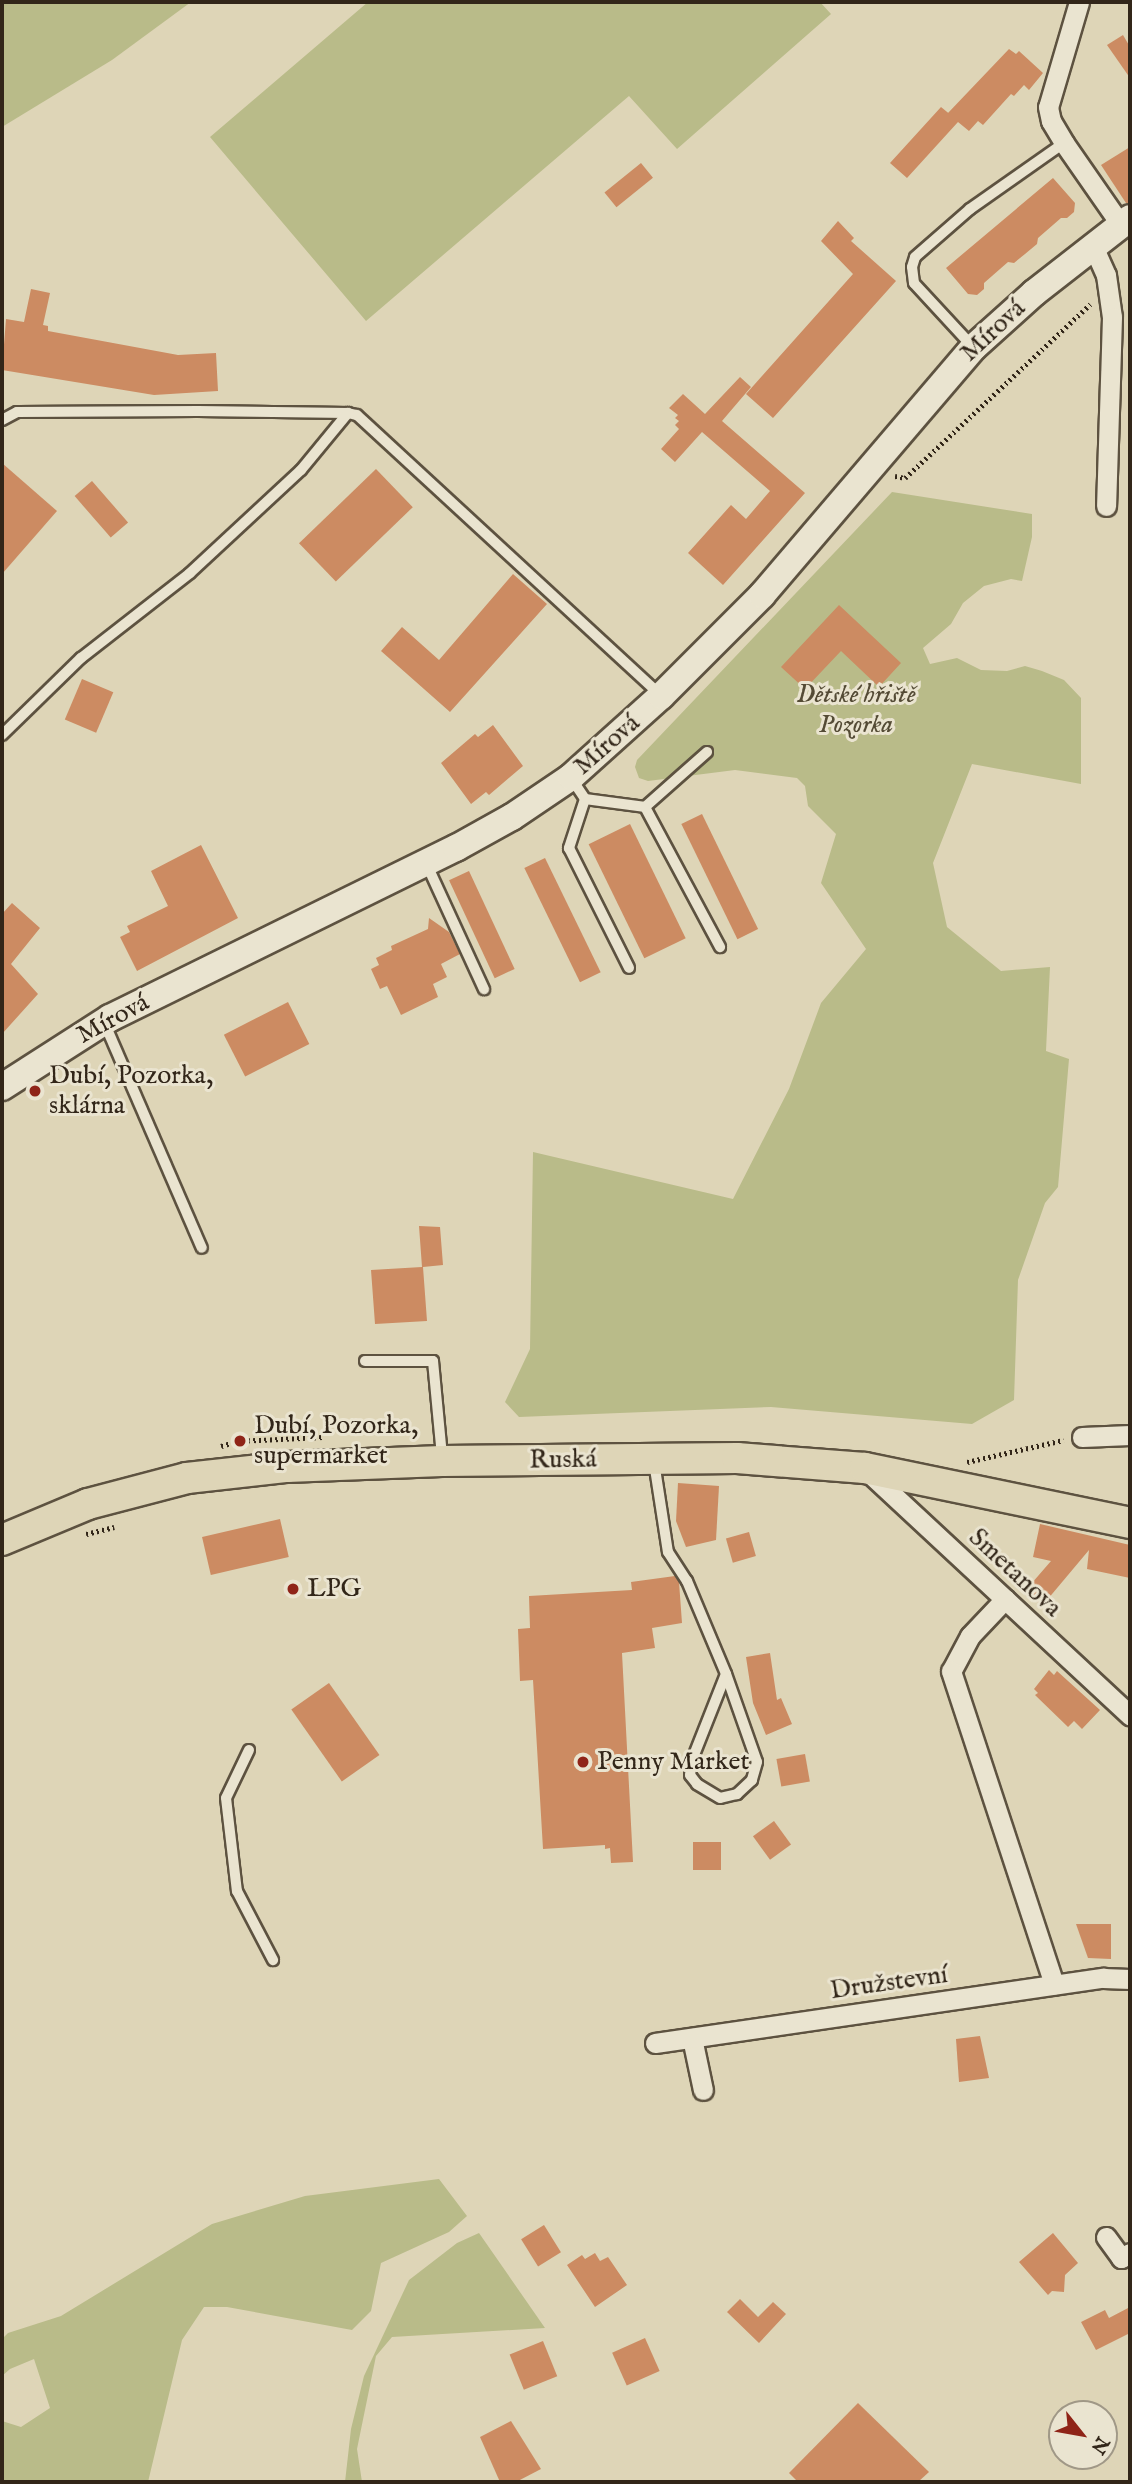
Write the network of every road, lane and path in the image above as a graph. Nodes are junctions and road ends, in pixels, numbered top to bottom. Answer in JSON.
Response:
{"nodes":[{"id":1,"x":1079,"y":2,"type":"edge"},
{"id":2,"x":1064,"y":143,"type":"junction"},
{"id":3,"x":1126,"y":222,"type":"edge"},
{"id":4,"x":1093,"y":246,"type":"junction"},
{"id":5,"x":1109,"y":287,"type":"junction"},
{"id":6,"x":974,"y":347,"type":"junction"},
{"id":7,"x":348,"y":413,"type":"junction"},
{"id":8,"x":2,"y":420,"type":"edge"},
{"id":9,"x":905,"y":478,"type":"dead end"},
{"id":10,"x":1106,"y":506,"type":"dead end"},
{"id":11,"x":661,"y":696,"type":"junction"},
{"id":12,"x":2,"y":735,"type":"edge"},
{"id":13,"x":707,"y":752,"type":"dead end"},
{"id":14,"x":578,"y":788,"type":"junction"},
{"id":15,"x":645,"y":807,"type":"junction"},
{"id":16,"x":426,"y":863,"type":"junction"},
{"id":17,"x":720,"y":947,"type":"dead end"},
{"id":18,"x":629,"y":968,"type":"dead end"},
{"id":19,"x":484,"y":989,"type":"dead end"},
{"id":20,"x":104,"y":1022,"type":"junction"},
{"id":21,"x":2,"y":1087,"type":"edge"},
{"id":22,"x":202,"y":1248,"type":"dead end"},
{"id":23,"x":365,"y":1361,"type":"dead end"},
{"id":24,"x":1130,"y":1435,"type":"edge"},
{"id":25,"x":1082,"y":1437,"type":"joint"},
{"id":26,"x":653,"y":1458,"type":"junction"},
{"id":27,"x":442,"y":1461,"type":"junction"},
{"id":28,"x":954,"y":1465,"type":"dead end"},
{"id":29,"x":865,"y":1468,"type":"junction"},
{"id":30,"x":1130,"y":1523,"type":"edge"},
{"id":31,"x":2,"y":1540,"type":"edge"},
{"id":32,"x":1005,"y":1599,"type":"junction"},
{"id":33,"x":726,"y":1674,"type":"junction"},
{"id":34,"x":1130,"y":1715,"type":"edge"},
{"id":35,"x":249,"y":1750,"type":"dead end"},
{"id":36,"x":273,"y":1960,"type":"dead end"},
{"id":37,"x":1130,"y":1979,"type":"edge"},
{"id":38,"x":1054,"y":1985,"type":"junction"},
{"id":39,"x":691,"y":2038,"type":"junction"},
{"id":40,"x":655,"y":2043,"type":"dead end"},
{"id":41,"x":703,"y":2090,"type":"dead end"},
{"id":42,"x":1106,"y":2237,"type":"dead end"},
{"id":43,"x":1130,"y":2253,"type":"edge"}],
"edges":[{"from":1,"to":2,"type":"street"},
{"from":2,"to":3,"type":"street"},
{"from":2,"to":6,"type":"lane"},
{"from":3,"to":4,"type":"street","name":"Mírová"},
{"from":4,"to":5,"type":"street"},
{"from":4,"to":6,"type":"street","name":"Mírová"},
{"from":5,"to":9,"type":"path"},
{"from":5,"to":10,"type":"street"},
{"from":6,"to":11,"type":"street","name":"Mírová"},
{"from":7,"to":8,"type":"lane"},
{"from":7,"to":11,"type":"lane"},
{"from":7,"to":12,"type":"lane"},
{"from":11,"to":14,"type":"street","name":"Mírová"},
{"from":13,"to":15,"type":"lane"},
{"from":14,"to":15,"type":"lane"},
{"from":14,"to":16,"type":"street","name":"Mírová"},
{"from":14,"to":18,"type":"lane"},
{"from":15,"to":17,"type":"lane"},
{"from":16,"to":19,"type":"lane"},
{"from":16,"to":20,"type":"street","name":"Mírová"},
{"from":20,"to":21,"type":"street","name":"Mírová"},
{"from":20,"to":22,"type":"lane"},
{"from":23,"to":27,"type":"lane"},
{"from":24,"to":25,"type":"street"},
{"from":25,"to":28,"type":"path"},
{"from":26,"to":27,"type":"main road","name":"Ruská"},
{"from":26,"to":29,"type":"main road","name":"Ruská"},
{"from":26,"to":33,"type":"lane"},
{"from":27,"to":31,"type":"main road","name":"Ruská"},
{"from":29,"to":30,"type":"main road","name":"Ruská"},
{"from":29,"to":32,"type":"street","name":"Smetanova"},
{"from":32,"to":34,"type":"street","name":"Smetanova"},
{"from":32,"to":38,"type":"street"},
{"from":33,"to":33,"type":"lane"},
{"from":35,"to":36,"type":"lane"},
{"from":37,"to":38,"type":"street","name":"Družstevní"},
{"from":38,"to":39,"type":"street","name":"Družstevní"},
{"from":39,"to":40,"type":"street","name":"Družstevní"},
{"from":39,"to":41,"type":"street"},
{"from":42,"to":43,"type":"street"}]}
